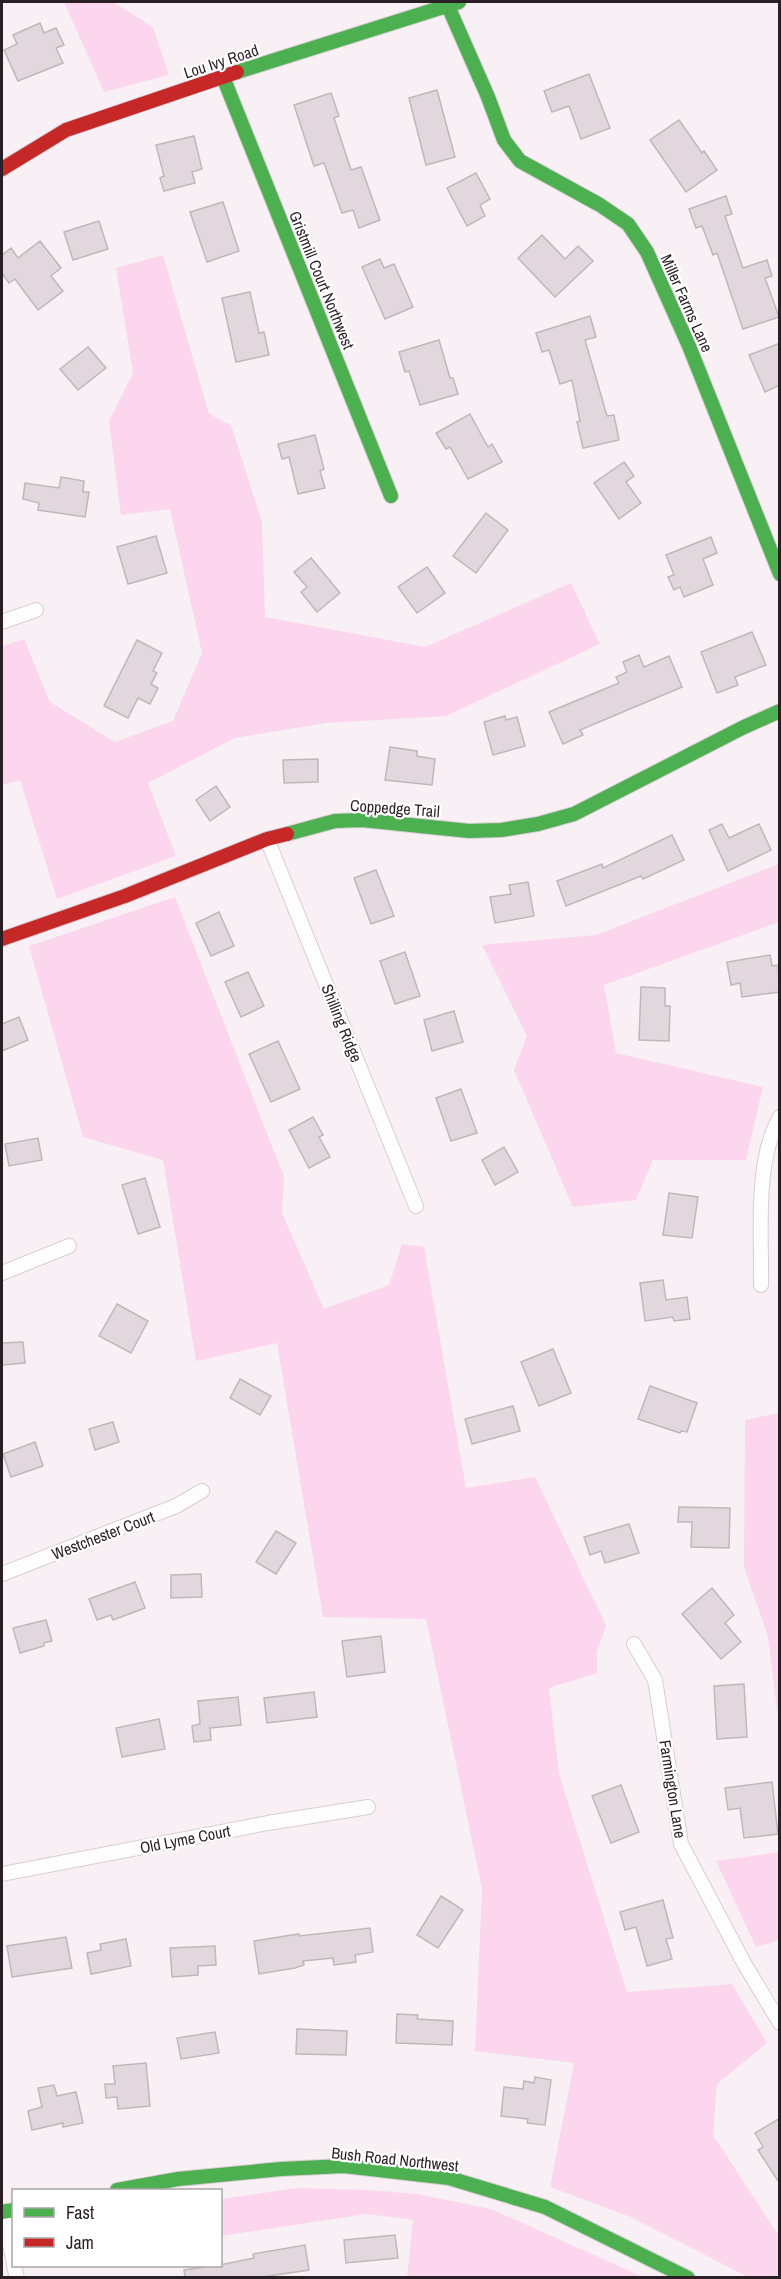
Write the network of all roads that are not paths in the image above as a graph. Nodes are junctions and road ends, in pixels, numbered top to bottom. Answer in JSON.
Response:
{"nodes":[{"id":1,"x":454,"y":4,"type":"edge"},
{"id":2,"x":223,"y":77,"type":"junction"},
{"id":3,"x":2,"y":170,"type":"edge"},
{"id":4,"x":391,"y":496,"type":"dead end"},
{"id":5,"x":780,"y":574,"type":"edge"},
{"id":6,"x":36,"y":610,"type":"dead end"},
{"id":7,"x":2,"y":622,"type":"edge"},
{"id":8,"x":780,"y":711,"type":"edge"},
{"id":9,"x":267,"y":839,"type":"junction"},
{"id":10,"x":2,"y":939,"type":"edge"},
{"id":11,"x":780,"y":1117,"type":"edge"},
{"id":12,"x":416,"y":1206,"type":"dead end"},
{"id":13,"x":69,"y":1246,"type":"dead end"},
{"id":14,"x":2,"y":1273,"type":"edge"},
{"id":15,"x":761,"y":1285,"type":"dead end"},
{"id":16,"x":202,"y":1491,"type":"dead end"},
{"id":17,"x":2,"y":1574,"type":"edge"},
{"id":18,"x":634,"y":1644,"type":"dead end"},
{"id":19,"x":368,"y":1808,"type":"dead end"},
{"id":20,"x":2,"y":1874,"type":"edge"},
{"id":21,"x":780,"y":2023,"type":"edge"},
{"id":22,"x":123,"y":2189,"type":"edge"},
{"id":23,"x":2,"y":2212,"type":"edge"},
{"id":24,"x":12,"y":2255,"type":"edge"},
{"id":25,"x":688,"y":2277,"type":"edge"}],
"edges":[{"from":1,"to":2,"type":"street","name":"Lou Ivy Road"},
{"from":1,"to":5,"type":"street","name":"Miller Farms Lane"},
{"from":2,"to":3,"type":"street","name":"Lou Ivy Road"},
{"from":2,"to":4,"type":"street","name":"Gristmill Court Northwest"},
{"from":6,"to":7,"type":"street"},
{"from":8,"to":9,"type":"street","name":"Coppedge Trail"},
{"from":9,"to":10,"type":"street","name":"Coppedge Trail"},
{"from":9,"to":12,"type":"street","name":"Shilling Ridge"},
{"from":11,"to":15,"type":"street"},
{"from":13,"to":14,"type":"street"},
{"from":16,"to":17,"type":"street","name":"Westchester Court"},
{"from":18,"to":21,"type":"street","name":"Farmington Lane"},
{"from":19,"to":20,"type":"street","name":"Old Lyme Court"},
{"from":22,"to":25,"type":"street","name":"Bush Road Northwest"},
{"from":23,"to":24,"type":"street"}]}
